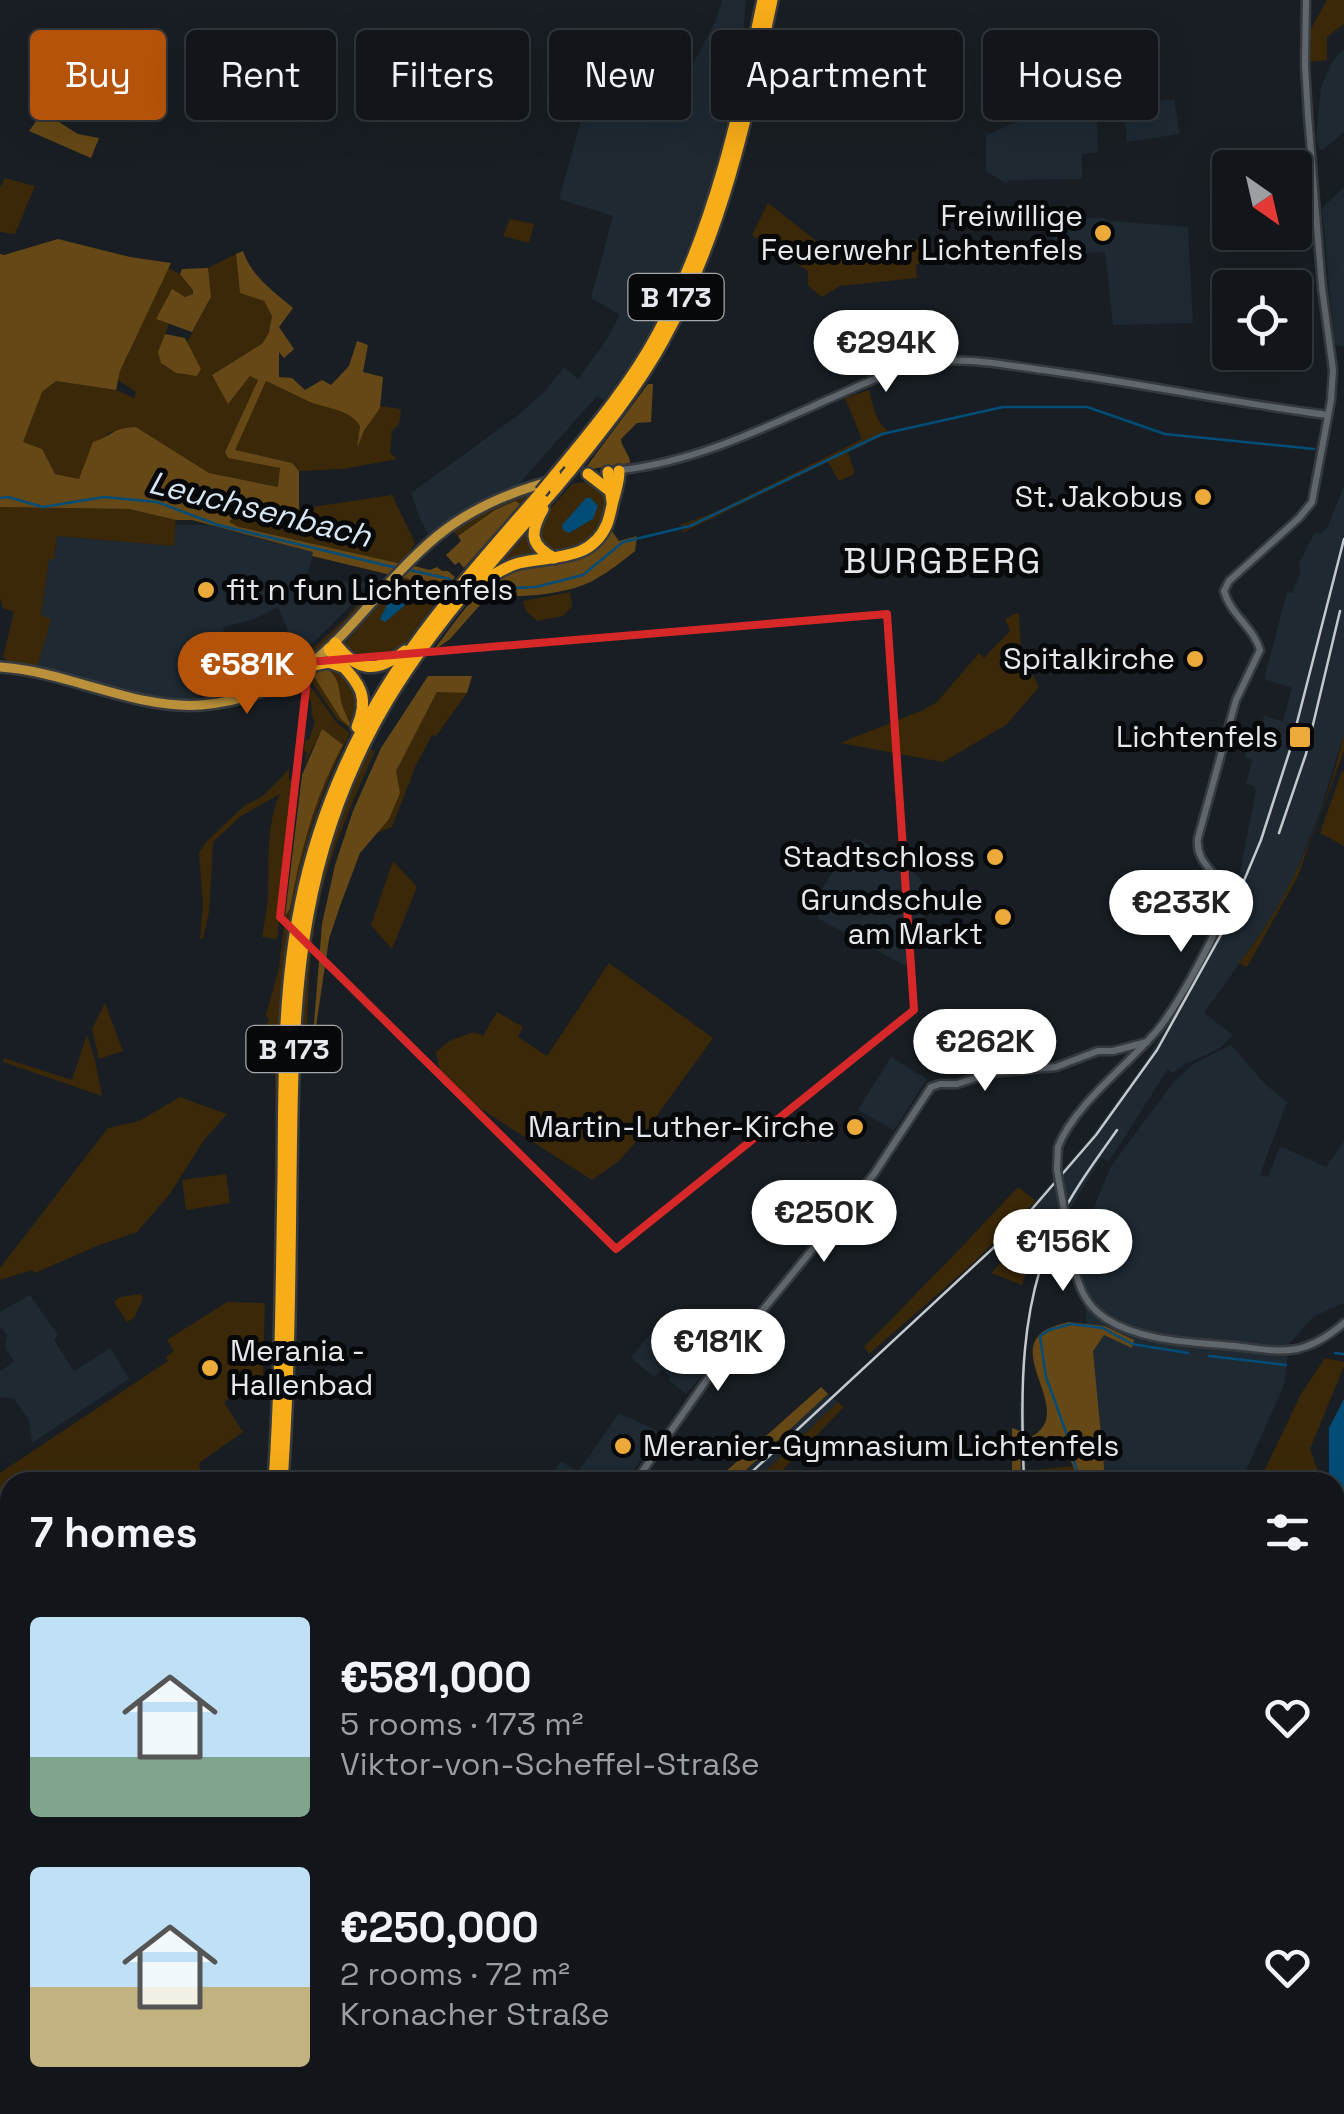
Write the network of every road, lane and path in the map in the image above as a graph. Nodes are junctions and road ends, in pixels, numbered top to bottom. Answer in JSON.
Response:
{"nodes":[{"id":1,"x":763,"y":0,"type":"edge"},
{"id":2,"x":772,"y":0,"type":"edge"},
{"id":3,"x":1306,"y":0,"type":"edge"},
{"id":4,"x":759,"y":30,"type":"edge"},
{"id":5,"x":764,"y":30,"type":"edge"},
{"id":6,"x":739,"y":120,"type":"edge"},
{"id":7,"x":741,"y":120,"type":"edge"},
{"id":8,"x":1328,"y":416,"type":"junction"},
{"id":9,"x":614,"y":471,"type":"junction"},
{"id":10,"x":588,"y":474,"type":"junction"},
{"id":11,"x":555,"y":482,"type":"junction"},
{"id":12,"x":611,"y":497,"type":"junction"},
{"id":13,"x":554,"y":558,"type":"junction"},
{"id":14,"x":459,"y":600,"type":"junction"},
{"id":15,"x":420,"y":638,"type":"junction"},
{"id":16,"x":332,"y":646,"type":"junction"},
{"id":17,"x":308,"y":666,"type":"junction"},
{"id":18,"x":0,"y":667,"type":"edge"},
{"id":19,"x":344,"y":668,"type":"junction"},
{"id":20,"x":345,"y":765,"type":"junction"},
{"id":21,"x":1148,"y":1042,"type":"junction"},
{"id":22,"x":1112,"y":1051,"type":"junction"},
{"id":23,"x":1126,"y":1063,"type":"junction"},
{"id":24,"x":1344,"y":1323,"type":"edge"},
{"id":25,"x":275,"y":1472,"type":"edge"},
{"id":26,"x":283,"y":1472,"type":"edge"},
{"id":27,"x":643,"y":1472,"type":"edge"}],
"edges":[{"from":1,"to":4,"type":"highway","number":"B 173"},
{"from":2,"to":5,"type":"highway","number":"B 173"},
{"from":3,"to":8,"type":"street"},
{"from":6,"to":11,"type":"highway","number":"B 173"},
{"from":7,"to":11,"type":"highway","number":"B 173","bridge":true},
{"from":8,"to":9,"type":"street"},
{"from":8,"to":21,"type":"street"},
{"from":9,"to":10,"type":"main road"},
{"from":9,"to":12,"type":"highway"},
{"from":10,"to":12,"type":"highway"},
{"from":10,"to":16,"type":"main road"},
{"from":11,"to":13,"type":"highway"},
{"from":11,"to":14,"type":"highway","number":"B 173"},
{"from":11,"to":15,"type":"highway","number":"B 173","bridge":true},
{"from":12,"to":13,"type":"highway"},
{"from":13,"to":14,"type":"highway"},
{"from":14,"to":26,"type":"highway","number":"B 173"},
{"from":15,"to":16,"type":"highway"},
{"from":15,"to":20,"type":"highway","number":"B 173"},
{"from":16,"to":17,"type":"main road"},
{"from":16,"to":19,"type":"highway"},
{"from":17,"to":18,"type":"main road"},
{"from":17,"to":19,"type":"highway"},
{"from":19,"to":20,"type":"highway"},
{"from":20,"to":25,"type":"highway","number":"B 173"},
{"from":21,"to":22,"type":"street"},
{"from":21,"to":23,"type":"street"},
{"from":22,"to":23,"type":"street"},
{"from":22,"to":27,"type":"street"},
{"from":23,"to":24,"type":"street","bridge":true}]}
